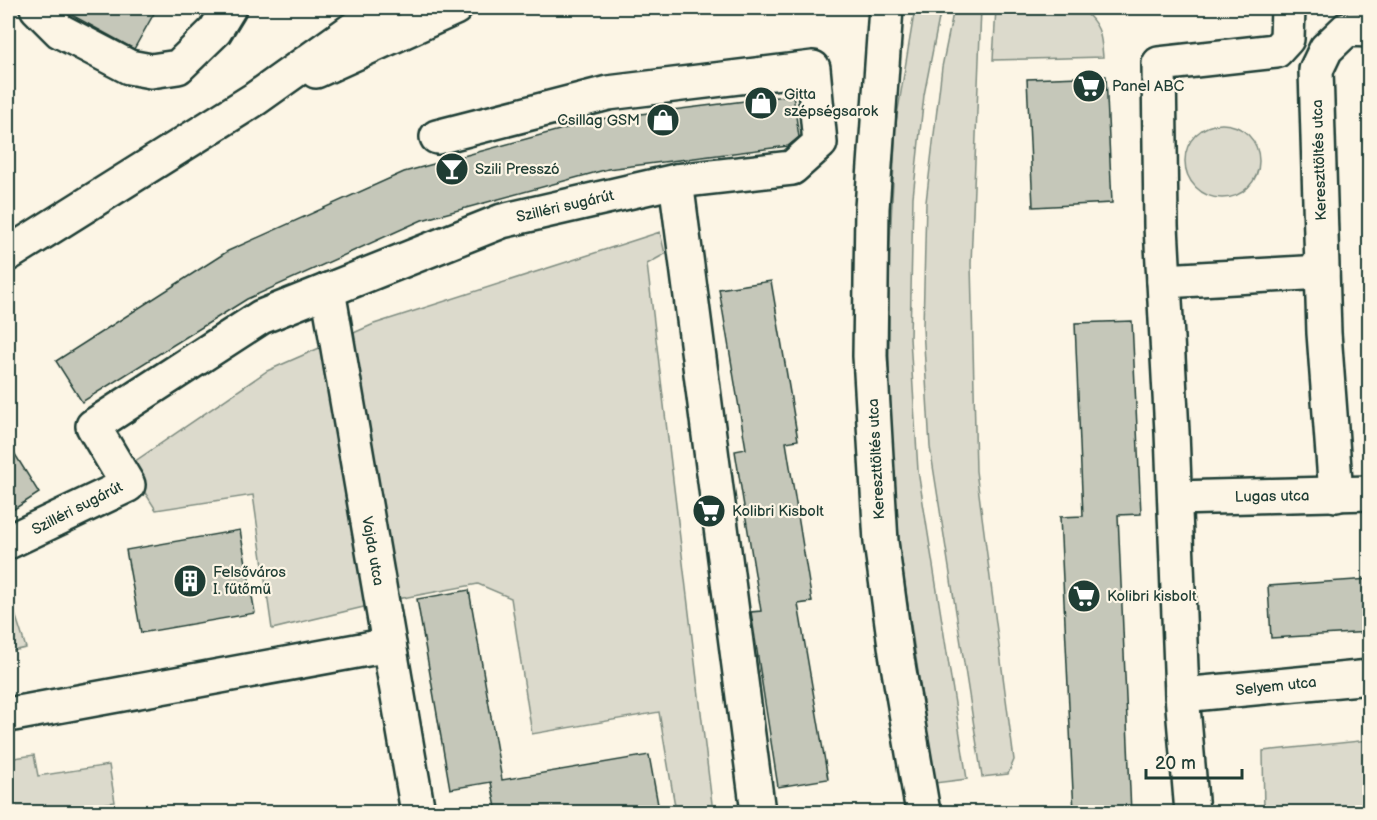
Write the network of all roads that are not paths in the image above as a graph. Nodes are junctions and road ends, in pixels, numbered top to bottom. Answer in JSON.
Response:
{"nodes":[{"id":1,"x":37,"y":8,"type":"edge"},
{"id":2,"x":229,"y":8,"type":"edge"},
{"id":3,"x":382,"y":8,"type":"edge"},
{"id":4,"x":454,"y":8,"type":"edge"},
{"id":5,"x":886,"y":8,"type":"edge"},
{"id":6,"x":902,"y":8,"type":"edge"},
{"id":7,"x":1288,"y":23,"type":"edge"},
{"id":8,"x":1370,"y":30,"type":"edge"},
{"id":9,"x":255,"y":99,"type":"junction"},
{"id":10,"x":879,"y":103,"type":"junction"},
{"id":11,"x":437,"y":137,"type":"dead end"},
{"id":12,"x":676,"y":181,"type":"junction"},
{"id":13,"x":8,"y":254,"type":"edge"},
{"id":14,"x":1322,"y":272,"type":"junction"},
{"id":15,"x":1164,"y":281,"type":"junction"},
{"id":16,"x":328,"y":290,"type":"junction"},
{"id":17,"x":1370,"y":493,"type":"edge"},
{"id":18,"x":1336,"y":495,"type":"junction"},
{"id":19,"x":1175,"y":498,"type":"junction"},
{"id":20,"x":8,"y":542,"type":"edge"},
{"id":21,"x":389,"y":645,"type":"junction"},
{"id":22,"x":1370,"y":677,"type":"edge"},
{"id":23,"x":1182,"y":694,"type":"junction"},
{"id":24,"x":8,"y":715,"type":"edge"},
{"id":25,"x":418,"y":813,"type":"edge"},
{"id":26,"x":758,"y":813,"type":"edge"},
{"id":27,"x":922,"y":813,"type":"edge"},
{"id":28,"x":1192,"y":813,"type":"edge"}],
"edges":[{"from":1,"to":2,"type":"street"},
{"from":3,"to":9,"type":"street"},
{"from":4,"to":9,"type":"street"},
{"from":5,"to":10,"type":"street","name":"Kereszttöltés utca"},
{"from":6,"to":10,"type":"street","name":"Kereszttöltés utca"},
{"from":7,"to":15,"type":"street"},
{"from":8,"to":14,"type":"street","name":"Kereszttöltés utca"},
{"from":9,"to":13,"type":"street"},
{"from":10,"to":27,"type":"street","name":"Kereszttöltés utca"},
{"from":11,"to":12,"type":"street","name":"Szilléri sugárút"},
{"from":12,"to":16,"type":"street","name":"Szilléri sugárút"},
{"from":12,"to":26,"type":"street"},
{"from":14,"to":15,"type":"street"},
{"from":14,"to":18,"type":"street","name":"Kereszttöltés utca"},
{"from":15,"to":19,"type":"street"},
{"from":16,"to":20,"type":"street","name":"Szilléri sugárút"},
{"from":16,"to":21,"type":"street","name":"Vajda utca"},
{"from":17,"to":18,"type":"street","name":"Lugas utca"},
{"from":18,"to":19,"type":"street","name":"Lugas utca"},
{"from":19,"to":23,"type":"street"},
{"from":21,"to":24,"type":"street"},
{"from":21,"to":25,"type":"street","name":"Vajda utca"},
{"from":22,"to":23,"type":"street","name":"Selyem utca"},
{"from":23,"to":28,"type":"street"}]}
